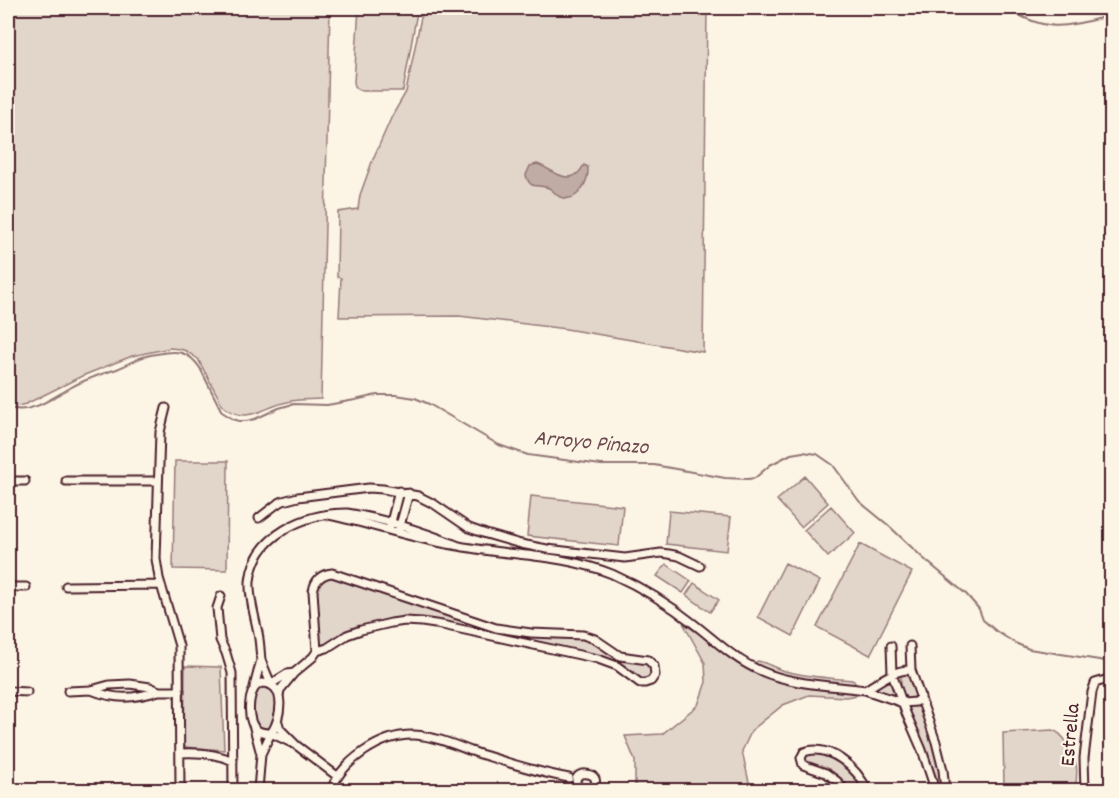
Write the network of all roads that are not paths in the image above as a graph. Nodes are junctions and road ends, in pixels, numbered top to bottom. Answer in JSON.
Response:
{"nodes":[{"id":1,"x":166,"y":408,"type":"dead end"},
{"id":2,"x":25,"y":480,"type":"dead end"},
{"id":3,"x":8,"y":481,"type":"edge"},
{"id":4,"x":66,"y":481,"type":"dead end"},
{"id":5,"x":158,"y":481,"type":"junction"},
{"id":6,"x":399,"y":491,"type":"junction"},
{"id":7,"x":409,"y":493,"type":"junction"},
{"id":8,"x":259,"y":518,"type":"dead end"},
{"id":9,"x":390,"y":526,"type":"junction"},
{"id":10,"x":399,"y":528,"type":"junction"},
{"id":11,"x":700,"y":566,"type":"dead end"},
{"id":12,"x":66,"y":585,"type":"dead end"},
{"id":13,"x":161,"y":585,"type":"junction"},
{"id":14,"x":8,"y":587,"type":"edge"},
{"id":15,"x":26,"y":587,"type":"dead end"},
{"id":16,"x":220,"y":596,"type":"dead end"},
{"id":17,"x":496,"y":628,"type":"junction"},
{"id":18,"x":494,"y":636,"type":"junction"},
{"id":19,"x":891,"y":646,"type":"dead end"},
{"id":20,"x":910,"y":646,"type":"dead end"},
{"id":21,"x":317,"y":651,"type":"junction"},
{"id":22,"x":261,"y":660,"type":"junction"},
{"id":23,"x":911,"y":670,"type":"junction"},
{"id":24,"x":294,"y":673,"type":"junction"},
{"id":25,"x":892,"y":674,"type":"junction"},
{"id":26,"x":1112,"y":680,"type":"edge"},
{"id":27,"x":271,"y":684,"type":"junction"},
{"id":28,"x":91,"y":690,"type":"junction"},
{"id":29,"x":253,"y":690,"type":"junction"},
{"id":30,"x":865,"y":690,"type":"junction"},
{"id":31,"x":8,"y":691,"type":"edge"},
{"id":32,"x":68,"y":691,"type":"dead end"},
{"id":33,"x":159,"y":691,"type":"junction"},
{"id":34,"x":180,"y":691,"type":"junction"},
{"id":35,"x":27,"y":692,"type":"dead end"},
{"id":36,"x":279,"y":697,"type":"junction"},
{"id":37,"x":921,"y":697,"type":"junction"},
{"id":38,"x":903,"y":703,"type":"junction"},
{"id":39,"x":278,"y":722,"type":"junction"},
{"id":40,"x":253,"y":725,"type":"junction"},
{"id":41,"x":271,"y":734,"type":"junction"},
{"id":42,"x":296,"y":746,"type":"junction"},
{"id":43,"x":180,"y":753,"type":"junction"},
{"id":44,"x":261,"y":754,"type":"junction"},
{"id":45,"x":233,"y":761,"type":"junction"},
{"id":46,"x":337,"y":776,"type":"junction"},
{"id":47,"x":579,"y":776,"type":"junction"},
{"id":48,"x":568,"y":778,"type":"junction"},
{"id":49,"x":579,"y":788,"type":"edge"},
{"id":50,"x":106,"y":790,"type":"edge"},
{"id":51,"x":146,"y":790,"type":"edge"},
{"id":52,"x":180,"y":790,"type":"edge"},
{"id":53,"x":233,"y":790,"type":"edge"},
{"id":54,"x":258,"y":790,"type":"edge"},
{"id":55,"x":331,"y":790,"type":"edge"},
{"id":56,"x":591,"y":790,"type":"edge"},
{"id":57,"x":845,"y":790,"type":"edge"},
{"id":58,"x":867,"y":790,"type":"edge"},
{"id":59,"x":934,"y":790,"type":"edge"},
{"id":60,"x":945,"y":790,"type":"edge"},
{"id":61,"x":1085,"y":790,"type":"edge"}],
"edges":[{"from":1,"to":5,"type":"street"},
{"from":2,"to":3,"type":"street"},
{"from":4,"to":5,"type":"street"},
{"from":5,"to":13,"type":"street"},
{"from":6,"to":7,"type":"street"},
{"from":6,"to":8,"type":"street"},
{"from":6,"to":9,"type":"street"},
{"from":7,"to":10,"type":"street"},
{"from":7,"to":11,"type":"street"},
{"from":9,"to":10,"type":"street"},
{"from":9,"to":22,"type":"street"},
{"from":10,"to":30,"type":"street"},
{"from":12,"to":13,"type":"street"},
{"from":13,"to":34,"type":"street"},
{"from":14,"to":15,"type":"street"},
{"from":16,"to":45,"type":"street"},
{"from":17,"to":18,"type":"street"},
{"from":17,"to":18,"type":"street"},
{"from":17,"to":21,"type":"street"},
{"from":18,"to":21,"type":"street"},
{"from":19,"to":25,"type":"street"},
{"from":20,"to":23,"type":"street"},
{"from":21,"to":24,"type":"street"},
{"from":22,"to":27,"type":"street"},
{"from":22,"to":29,"type":"street"},
{"from":23,"to":25,"type":"street"},
{"from":23,"to":37,"type":"street"},
{"from":24,"to":27,"type":"street"},
{"from":24,"to":36,"type":"street"},
{"from":25,"to":30,"type":"street"},
{"from":25,"to":38,"type":"street"},
{"from":26,"to":61,"type":"street","name":"Estrella"},
{"from":27,"to":29,"type":"street"},
{"from":27,"to":36,"type":"street"},
{"from":28,"to":32,"type":"street"},
{"from":28,"to":33,"type":"street"},
{"from":28,"to":33,"type":"street"},
{"from":29,"to":40,"type":"street"},
{"from":30,"to":38,"type":"street"},
{"from":31,"to":35,"type":"street"},
{"from":33,"to":34,"type":"street"},
{"from":34,"to":43,"type":"street"},
{"from":36,"to":39,"type":"street"},
{"from":37,"to":38,"type":"street"},
{"from":37,"to":60,"type":"street"},
{"from":38,"to":59,"type":"street"},
{"from":39,"to":41,"type":"street"},
{"from":39,"to":42,"type":"street"},
{"from":40,"to":41,"type":"street"},
{"from":40,"to":44,"type":"street"},
{"from":41,"to":42,"type":"street"},
{"from":41,"to":44,"type":"street"},
{"from":42,"to":46,"type":"street"},
{"from":43,"to":45,"type":"street"},
{"from":43,"to":52,"type":"street"},
{"from":44,"to":54,"type":"street"},
{"from":45,"to":53,"type":"street"},
{"from":46,"to":48,"type":"street"},
{"from":46,"to":55,"type":"street"},
{"from":47,"to":48,"type":"street"},
{"from":47,"to":49,"type":"street"},
{"from":47,"to":56,"type":"street"},
{"from":48,"to":49,"type":"street"},
{"from":50,"to":51,"type":"street"},
{"from":57,"to":58,"type":"street"}]}
